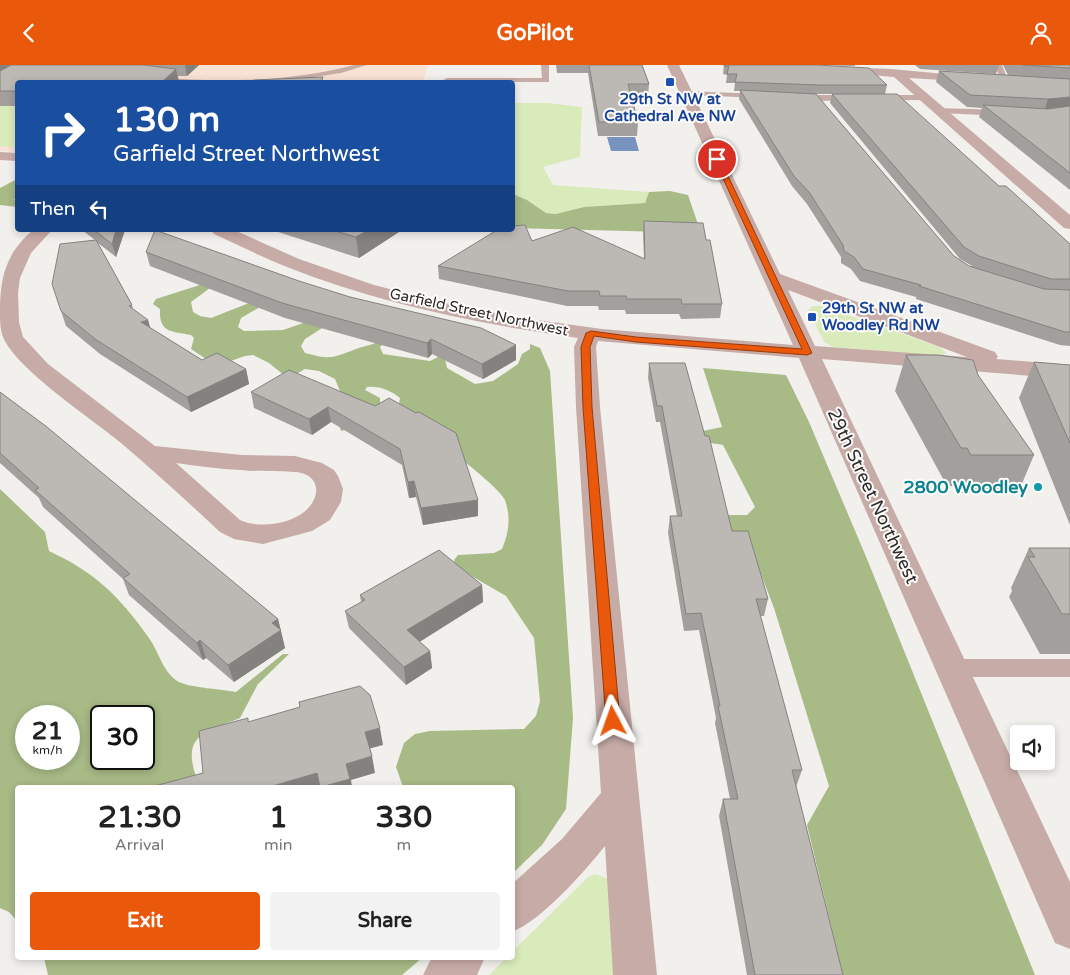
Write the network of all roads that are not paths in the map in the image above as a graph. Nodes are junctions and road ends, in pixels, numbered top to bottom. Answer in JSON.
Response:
{"nodes":[{"id":1,"x":363,"y":65,"type":"edge"},
{"id":2,"x":545,"y":65,"type":"edge"},
{"id":3,"x":673,"y":65,"type":"edge"},
{"id":4,"x":871,"y":65,"type":"edge"},
{"id":5,"x":998,"y":65,"type":"edge"},
{"id":6,"x":821,"y":69,"type":"edge"},
{"id":7,"x":897,"y":74,"type":"junction"},
{"id":8,"x":447,"y":78,"type":"edge"},
{"id":9,"x":150,"y":79,"type":"edge"},
{"id":10,"x":163,"y":80,"type":"edge"},
{"id":11,"x":245,"y":80,"type":"edge"},
{"id":12,"x":1011,"y":81,"type":"joint"},
{"id":13,"x":686,"y":93,"type":"junction"},
{"id":14,"x":770,"y":97,"type":"edge"},
{"id":15,"x":789,"y":98,"type":"edge"},
{"id":16,"x":925,"y":98,"type":"junction"},
{"id":17,"x":816,"y":99,"type":"junction"},
{"id":18,"x":938,"y":110,"type":"junction"},
{"id":19,"x":831,"y":112,"type":"edge"},
{"id":20,"x":1015,"y":114,"type":"edge"},
{"id":21,"x":0,"y":156,"type":"edge"},
{"id":22,"x":15,"y":157,"type":"edge"},
{"id":23,"x":1070,"y":224,"type":"edge"},
{"id":24,"x":41,"y":232,"type":"edge"},
{"id":25,"x":225,"y":232,"type":"edge"},
{"id":26,"x":773,"y":278,"type":"junction"},
{"id":27,"x":591,"y":333,"type":"junction"},
{"id":28,"x":807,"y":353,"type":"junction"},
{"id":29,"x":1001,"y":366,"type":"junction"},
{"id":30,"x":1070,"y":372,"type":"edge"},
{"id":31,"x":149,"y":453,"type":"junction"},
{"id":32,"x":951,"y":668,"type":"junction"},
{"id":33,"x":1070,"y":668,"type":"edge"},
{"id":34,"x":619,"y":800,"type":"junction"},
{"id":35,"x":515,"y":909,"type":"edge"},
{"id":36,"x":1070,"y":928,"type":"edge"},
{"id":37,"x":461,"y":960,"type":"edge"},
{"id":38,"x":445,"y":975,"type":"edge"},
{"id":39,"x":635,"y":975,"type":"edge"}],
"edges":[{"from":1,"to":11,"type":"lane"},
{"from":2,"to":8,"type":"lane"},
{"from":3,"to":13,"type":"street","name":"29th Street Northwest"},
{"from":4,"to":7,"type":"street"},
{"from":5,"to":12,"type":"lane"},
{"from":6,"to":7,"type":"street"},
{"from":7,"to":12,"type":"street"},
{"from":7,"to":16,"type":"street"},
{"from":9,"to":10,"type":"lane"},
{"from":13,"to":14,"type":"lane"},
{"from":13,"to":26,"type":"street","name":"29th Street Northwest"},
{"from":15,"to":17,"type":"lane"},
{"from":16,"to":17,"type":"lane"},
{"from":16,"to":18,"type":"street"},
{"from":17,"to":19,"type":"lane"},
{"from":18,"to":20,"type":"lane"},
{"from":18,"to":23,"type":"street"},
{"from":21,"to":22,"type":"street"},
{"from":24,"to":31,"type":"street"},
{"from":25,"to":27,"type":"street","name":"Garfield Street Northwest"},
{"from":26,"to":28,"type":"street","name":"29th Street Northwest"},
{"from":26,"to":29,"type":"street"},
{"from":27,"to":28,"type":"street","name":"Garfield Street Northwest"},
{"from":27,"to":34,"type":"street"},
{"from":28,"to":29,"type":"street","name":"Garfield Street Northwest"},
{"from":28,"to":32,"type":"street","name":"29th Street Northwest"},
{"from":29,"to":30,"type":"street","name":"Garfield Street Northwest"},
{"from":31,"to":31,"type":"street"},
{"from":32,"to":33,"type":"lane"},
{"from":32,"to":36,"type":"street","name":"29th Street Northwest"},
{"from":34,"to":35,"type":"street"},
{"from":34,"to":39,"type":"street"},
{"from":37,"to":38,"type":"street"}]}
